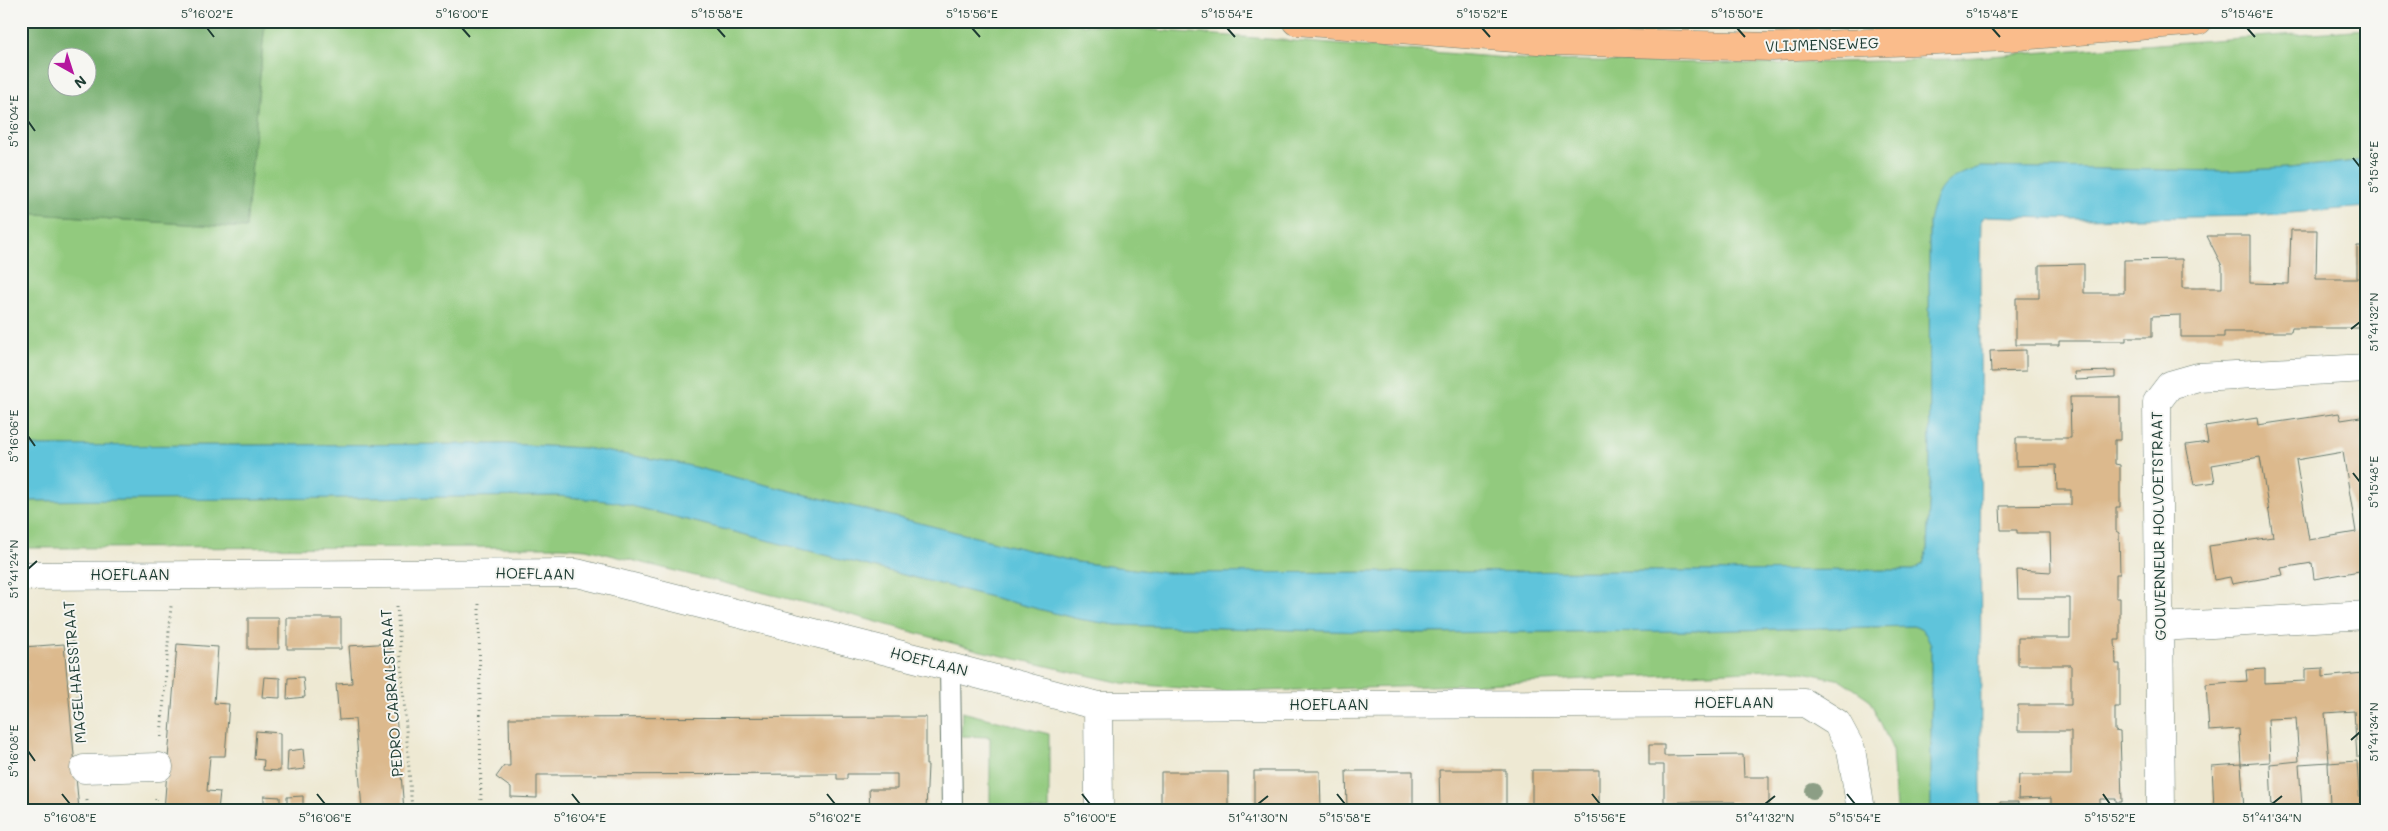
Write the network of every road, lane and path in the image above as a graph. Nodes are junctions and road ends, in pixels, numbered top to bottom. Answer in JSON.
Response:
{"nodes":[{"id":1,"x":1296,"y":21,"type":"edge"},
{"id":2,"x":2198,"y":21,"type":"edge"},
{"id":3,"x":2367,"y":368,"type":"edge"},
{"id":4,"x":394,"y":574,"type":"junction"},
{"id":5,"x":479,"y":574,"type":"junction"},
{"id":6,"x":66,"y":575,"type":"junction"},
{"id":7,"x":173,"y":575,"type":"junction"},
{"id":8,"x":21,"y":576,"type":"edge"},
{"id":9,"x":2367,"y":615,"type":"edge"},
{"id":10,"x":2161,"y":627,"type":"junction"},
{"id":11,"x":950,"y":667,"type":"junction"},
{"id":12,"x":1098,"y":706,"type":"junction"},
{"id":13,"x":159,"y":767,"type":"junction"},
{"id":14,"x":84,"y":768,"type":"junction"},
{"id":15,"x":88,"y":810,"type":"edge"},
{"id":16,"x":156,"y":810,"type":"edge"},
{"id":17,"x":412,"y":810,"type":"edge"},
{"id":18,"x":481,"y":810,"type":"edge"},
{"id":19,"x":952,"y":810,"type":"edge"},
{"id":20,"x":1098,"y":810,"type":"edge"},
{"id":21,"x":1861,"y":810,"type":"edge"},
{"id":22,"x":2162,"y":810,"type":"edge"}],
"edges":[{"from":1,"to":2,"type":"main road","name":"VLIJMENSEWEG"},
{"from":3,"to":10,"type":"street","name":"GOUVERNEUR HOLVOETSTRAAT"},
{"from":4,"to":5,"type":"street","name":"HOEFLAAN"},
{"from":4,"to":7,"type":"street","name":"HOEFLAAN"},
{"from":4,"to":17,"type":"path","name":"PEDRO CABRALSTRAAT"},
{"from":5,"to":11,"type":"street","name":"HOEFLAAN"},
{"from":5,"to":18,"type":"path"},
{"from":6,"to":7,"type":"street","name":"HOEFLAAN"},
{"from":6,"to":8,"type":"street","name":"HOEFLAAN"},
{"from":6,"to":14,"type":"path","name":"MAGELHAESSTRAAT"},
{"from":7,"to":13,"type":"path"},
{"from":9,"to":10,"type":"street"},
{"from":10,"to":22,"type":"street","name":"GOUVERNEUR HOLVOETSTRAAT"},
{"from":11,"to":12,"type":"street","name":"HOEFLAAN"},
{"from":11,"to":19,"type":"lane"},
{"from":12,"to":20,"type":"street"},
{"from":12,"to":21,"type":"street","name":"HOEFLAAN"},
{"from":13,"to":14,"type":"street"},
{"from":13,"to":16,"type":"path"},
{"from":14,"to":15,"type":"path","name":"MAGELHAESSTRAAT"}]}
